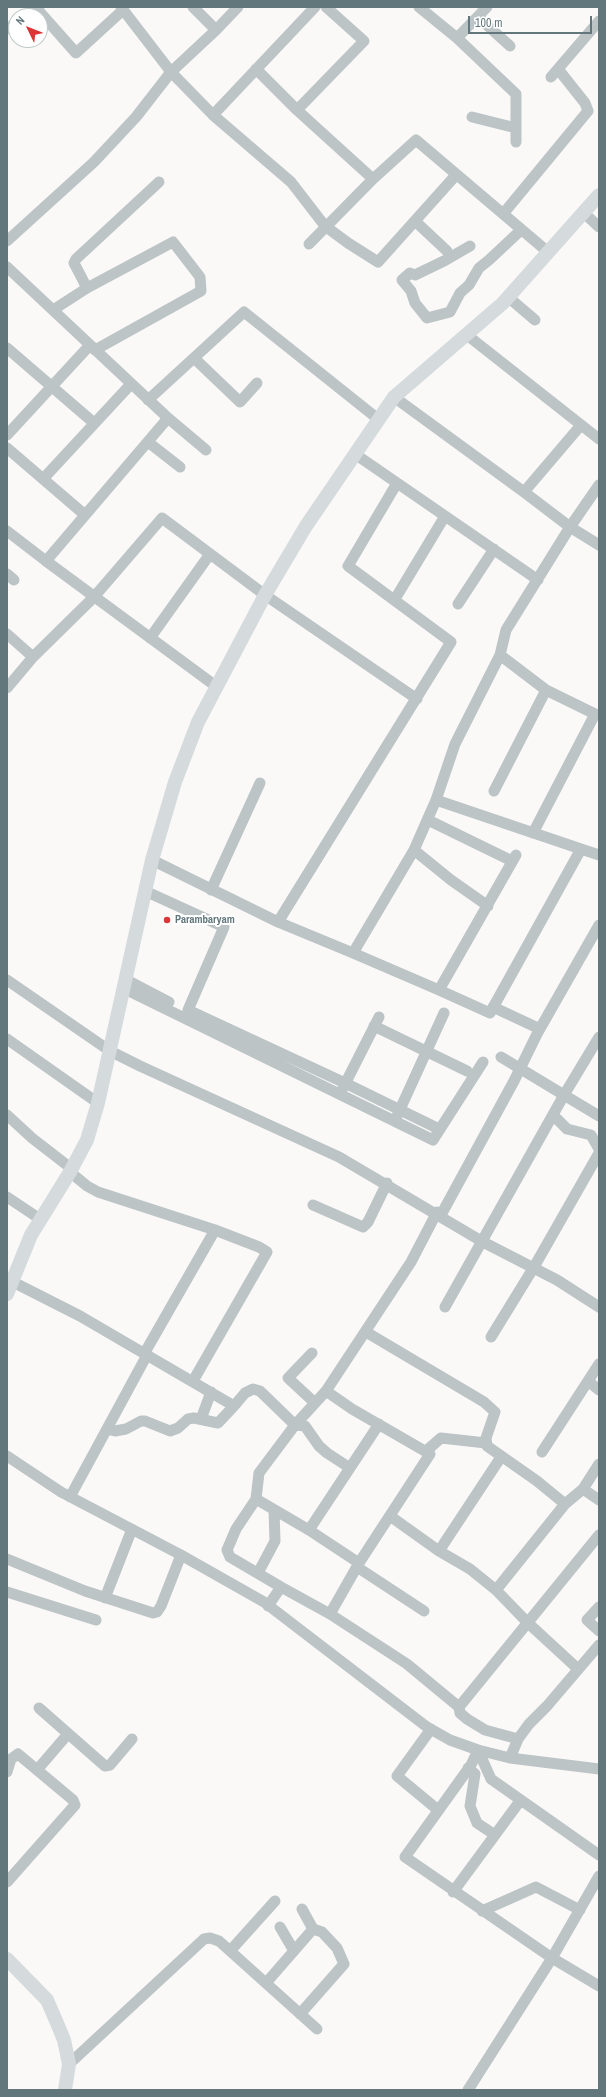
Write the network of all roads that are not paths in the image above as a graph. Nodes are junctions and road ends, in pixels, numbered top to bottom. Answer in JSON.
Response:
{"nodes":[{"id":1,"x":193,"y":7,"type":"edge"},
{"id":2,"x":238,"y":7,"type":"edge"},
{"id":3,"x":315,"y":7,"type":"edge"},
{"id":4,"x":326,"y":7,"type":"edge"},
{"id":5,"x":419,"y":7,"type":"edge"},
{"id":6,"x":487,"y":7,"type":"edge"},
{"id":7,"x":122,"y":9,"type":"edge"},
{"id":8,"x":478,"y":17,"type":"junction"},
{"id":9,"x":48,"y":20,"type":"edge"},
{"id":10,"x":599,"y":21,"type":"edge"},
{"id":11,"x":216,"y":30,"type":"junction"},
{"id":12,"x":457,"y":38,"type":"junction"},
{"id":13,"x":510,"y":46,"type":"dead end"},
{"id":14,"x":256,"y":69,"type":"junction"},
{"id":15,"x":172,"y":72,"type":"junction"},
{"id":16,"x":297,"y":110,"type":"junction"},
{"id":17,"x":213,"y":115,"type":"junction"},
{"id":18,"x":472,"y":117,"type":"dead end"},
{"id":19,"x":516,"y":128,"type":"junction"},
{"id":20,"x":516,"y":142,"type":"dead end"},
{"id":21,"x":456,"y":175,"type":"junction"},
{"id":22,"x":373,"y":179,"type":"junction"},
{"id":23,"x":159,"y":182,"type":"dead end"},
{"id":24,"x":599,"y":195,"type":"edge"},
{"id":25,"x":583,"y":212,"type":"junction"},
{"id":26,"x":502,"y":214,"type":"junction"},
{"id":27,"x":415,"y":221,"type":"junction"},
{"id":28,"x":325,"y":226,"type":"junction"},
{"id":29,"x":599,"y":227,"type":"edge"},
{"id":30,"x":521,"y":230,"type":"junction"},
{"id":31,"x":7,"y":241,"type":"edge"},
{"id":32,"x":309,"y":244,"type":"dead end"},
{"id":33,"x":470,"y":246,"type":"dead end"},
{"id":34,"x":447,"y":251,"type":"dead end"},
{"id":35,"x":548,"y":252,"type":"junction"},
{"id":36,"x":7,"y":267,"type":"edge"},
{"id":37,"x":87,"y":288,"type":"junction"},
{"id":38,"x":508,"y":297,"type":"junction"},
{"id":39,"x":53,"y":310,"type":"junction"},
{"id":40,"x":534,"y":320,"type":"dead end"},
{"id":41,"x":467,"y":336,"type":"junction"},
{"id":42,"x":93,"y":347,"type":"junction"},
{"id":43,"x":7,"y":348,"type":"edge"},
{"id":44,"x":194,"y":358,"type":"junction"},
{"id":45,"x":257,"y":383,"type":"dead end"},
{"id":46,"x":131,"y":384,"type":"junction"},
{"id":47,"x":52,"y":386,"type":"junction"},
{"id":48,"x":394,"y":397,"type":"junction"},
{"id":49,"x":148,"y":400,"type":"junction"},
{"id":50,"x":168,"y":418,"type":"junction"},
{"id":51,"x":378,"y":419,"type":"junction"},
{"id":52,"x":94,"y":423,"type":"junction"},
{"id":53,"x":581,"y":425,"type":"junction"},
{"id":54,"x":7,"y":435,"type":"edge"},
{"id":55,"x":599,"y":439,"type":"edge"},
{"id":56,"x":148,"y":442,"type":"junction"},
{"id":57,"x":7,"y":448,"type":"edge"},
{"id":58,"x":206,"y":450,"type":"dead end"},
{"id":59,"x":355,"y":454,"type":"junction"},
{"id":60,"x":180,"y":467,"type":"dead end"},
{"id":61,"x":43,"y":478,"type":"junction"},
{"id":62,"x":397,"y":483,"type":"junction"},
{"id":63,"x":599,"y":485,"type":"edge"},
{"id":64,"x":524,"y":492,"type":"junction"},
{"id":65,"x":85,"y":515,"type":"junction"},
{"id":66,"x":446,"y":516,"type":"junction"},
{"id":67,"x":570,"y":527,"type":"junction"},
{"id":68,"x":7,"y":531,"type":"edge"},
{"id":69,"x":599,"y":545,"type":"edge"},
{"id":70,"x":494,"y":549,"type":"junction"},
{"id":71,"x":210,"y":554,"type":"junction"},
{"id":72,"x":46,"y":561,"type":"junction"},
{"id":73,"x":538,"y":580,"type":"junction"},
{"id":74,"x":265,"y":595,"type":"junction"},
{"id":75,"x":94,"y":597,"type":"junction"},
{"id":76,"x":395,"y":599,"type":"junction"},
{"id":77,"x":458,"y":604,"type":"dead end"},
{"id":78,"x":7,"y":634,"type":"edge"},
{"id":79,"x":150,"y":638,"type":"junction"},
{"id":80,"x":500,"y":655,"type":"junction"},
{"id":81,"x":33,"y":657,"type":"junction"},
{"id":82,"x":217,"y":687,"type":"junction"},
{"id":83,"x":7,"y":688,"type":"edge"},
{"id":84,"x":546,"y":690,"type":"junction"},
{"id":85,"x":417,"y":699,"type":"junction"},
{"id":86,"x":597,"y":715,"type":"edge"},
{"id":87,"x":260,"y":783,"type":"dead end"},
{"id":88,"x":494,"y":791,"type":"dead end"},
{"id":89,"x":436,"y":800,"type":"junction"},
{"id":90,"x":428,"y":820,"type":"junction"},
{"id":91,"x":533,"y":833,"type":"junction"},
{"id":92,"x":581,"y":849,"type":"junction"},
{"id":93,"x":414,"y":850,"type":"junction"},
{"id":94,"x":599,"y":855,"type":"edge"},
{"id":95,"x":152,"y":860,"type":"junction"},
{"id":96,"x":211,"y":890,"type":"junction"},
{"id":97,"x":145,"y":891,"type":"junction"},
{"id":98,"x":488,"y":906,"type":"junction"},
{"id":99,"x":278,"y":922,"type":"junction"},
{"id":100,"x":599,"y":925,"type":"edge"},
{"id":101,"x":353,"y":953,"type":"junction"},
{"id":102,"x":7,"y":980,"type":"edge"},
{"id":103,"x":124,"y":984,"type":"junction"},
{"id":104,"x":439,"y":990,"type":"junction"},
{"id":105,"x":493,"y":1007,"type":"junction"},
{"id":106,"x":188,"y":1010,"type":"junction"},
{"id":107,"x":444,"y":1013,"type":"dead end"},
{"id":108,"x":540,"y":1029,"type":"junction"},
{"id":109,"x":599,"y":1037,"type":"edge"},
{"id":110,"x":7,"y":1039,"type":"edge"},
{"id":111,"x":110,"y":1050,"type":"junction"},
{"id":112,"x":426,"y":1051,"type":"junction"},
{"id":113,"x":501,"y":1057,"type":"dead end"},
{"id":114,"x":483,"y":1062,"type":"dead end"},
{"id":115,"x":519,"y":1068,"type":"junction"},
{"id":116,"x":467,"y":1071,"type":"dead end"},
{"id":117,"x":345,"y":1083,"type":"junction"},
{"id":118,"x":340,"y":1094,"type":"junction"},
{"id":119,"x":564,"y":1095,"type":"junction"},
{"id":120,"x":98,"y":1103,"type":"junction"},
{"id":121,"x":399,"y":1110,"type":"junction"},
{"id":122,"x":7,"y":1115,"type":"edge"},
{"id":123,"x":553,"y":1115,"type":"junction"},
{"id":124,"x":599,"y":1116,"type":"edge"},
{"id":125,"x":394,"y":1121,"type":"junction"},
{"id":126,"x":438,"y":1128,"type":"dead end"},
{"id":127,"x":599,"y":1149,"type":"edge"},
{"id":128,"x":599,"y":1153,"type":"edge"},
{"id":129,"x":71,"y":1170,"type":"junction"},
{"id":130,"x":387,"y":1184,"type":"junction"},
{"id":131,"x":7,"y":1197,"type":"edge"},
{"id":132,"x":313,"y":1205,"type":"dead end"},
{"id":133,"x":439,"y":1214,"type":"junction"},
{"id":134,"x":40,"y":1219,"type":"junction"},
{"id":135,"x":215,"y":1230,"type":"junction"},
{"id":136,"x":484,"y":1242,"type":"junction"},
{"id":137,"x":534,"y":1267,"type":"junction"},
{"id":138,"x":9,"y":1287,"type":"edge"},
{"id":139,"x":599,"y":1307,"type":"edge"},
{"id":140,"x":445,"y":1308,"type":"dead end"},
{"id":141,"x":366,"y":1332,"type":"junction"},
{"id":142,"x":491,"y":1337,"type":"dead end"},
{"id":143,"x":312,"y":1353,"type":"dead end"},
{"id":144,"x":145,"y":1354,"type":"junction"},
{"id":145,"x":599,"y":1364,"type":"edge"},
{"id":146,"x":588,"y":1380,"type":"junction"},
{"id":147,"x":193,"y":1381,"type":"junction"},
{"id":148,"x":599,"y":1390,"type":"edge"},
{"id":149,"x":326,"y":1391,"type":"junction"},
{"id":150,"x":211,"y":1392,"type":"junction"},
{"id":151,"x":315,"y":1403,"type":"junction"},
{"id":152,"x":234,"y":1406,"type":"junction"},
{"id":153,"x":201,"y":1419,"type":"junction"},
{"id":154,"x":379,"y":1424,"type":"junction"},
{"id":155,"x":295,"y":1425,"type":"junction"},
{"id":156,"x":107,"y":1429,"type":"junction"},
{"id":157,"x":486,"y":1443,"type":"junction"},
{"id":158,"x":426,"y":1451,"type":"junction"},
{"id":159,"x":542,"y":1452,"type":"dead end"},
{"id":160,"x":7,"y":1456,"type":"edge"},
{"id":161,"x":501,"y":1457,"type":"junction"},
{"id":162,"x":599,"y":1464,"type":"edge"},
{"id":163,"x":350,"y":1468,"type":"junction"},
{"id":164,"x":583,"y":1489,"type":"junction"},
{"id":165,"x":70,"y":1497,"type":"junction"},
{"id":166,"x":256,"y":1499,"type":"junction"},
{"id":167,"x":599,"y":1500,"type":"edge"},
{"id":168,"x":566,"y":1504,"type":"junction"},
{"id":169,"x":274,"y":1510,"type":"junction"},
{"id":170,"x":390,"y":1516,"type":"junction"},
{"id":171,"x":132,"y":1529,"type":"junction"},
{"id":172,"x":309,"y":1530,"type":"junction"},
{"id":173,"x":599,"y":1535,"type":"edge"},
{"id":174,"x":439,"y":1551,"type":"junction"},
{"id":175,"x":181,"y":1555,"type":"junction"},
{"id":176,"x":7,"y":1559,"type":"edge"},
{"id":177,"x":358,"y":1565,"type":"junction"},
{"id":178,"x":258,"y":1573,"type":"junction"},
{"id":179,"x":281,"y":1587,"type":"junction"},
{"id":180,"x":496,"y":1590,"type":"junction"},
{"id":181,"x":7,"y":1592,"type":"edge"},
{"id":182,"x":105,"y":1598,"type":"junction"},
{"id":183,"x":268,"y":1606,"type":"junction"},
{"id":184,"x":599,"y":1607,"type":"edge"},
{"id":185,"x":424,"y":1611,"type":"dead end"},
{"id":186,"x":330,"y":1614,"type":"junction"},
{"id":187,"x":96,"y":1620,"type":"dead end"},
{"id":188,"x":528,"y":1622,"type":"junction"},
{"id":189,"x":599,"y":1631,"type":"edge"},
{"id":190,"x":599,"y":1645,"type":"edge"},
{"id":191,"x":578,"y":1669,"type":"junction"},
{"id":192,"x":459,"y":1707,"type":"junction"},
{"id":193,"x":39,"y":1708,"type":"dead end"},
{"id":194,"x":431,"y":1729,"type":"junction"},
{"id":195,"x":67,"y":1735,"type":"junction"},
{"id":196,"x":132,"y":1739,"type":"dead end"},
{"id":197,"x":518,"y":1739,"type":"junction"},
{"id":198,"x":478,"y":1750,"type":"junction"},
{"id":199,"x":510,"y":1758,"type":"junction"},
{"id":200,"x":468,"y":1768,"type":"junction"},
{"id":201,"x":599,"y":1769,"type":"edge"},
{"id":202,"x":37,"y":1770,"type":"junction"},
{"id":203,"x":7,"y":1772,"type":"edge"},
{"id":204,"x":520,"y":1801,"type":"junction"},
{"id":205,"x":438,"y":1810,"type":"junction"},
{"id":206,"x":495,"y":1835,"type":"junction"},
{"id":207,"x":599,"y":1855,"type":"edge"},
{"id":208,"x":599,"y":1876,"type":"edge"},
{"id":209,"x":9,"y":1877,"type":"edge"},
{"id":210,"x":453,"y":1892,"type":"junction"},
{"id":211,"x":275,"y":1901,"type":"dead end"},
{"id":212,"x":302,"y":1909,"type":"dead end"},
{"id":213,"x":580,"y":1910,"type":"junction"},
{"id":214,"x":482,"y":1911,"type":"junction"},
{"id":215,"x":280,"y":1928,"type":"dead end"},
{"id":216,"x":313,"y":1929,"type":"junction"},
{"id":217,"x":230,"y":1951,"type":"junction"},
{"id":218,"x":294,"y":1951,"type":"junction"},
{"id":219,"x":552,"y":1958,"type":"junction"},
{"id":220,"x":7,"y":1959,"type":"edge"},
{"id":221,"x":266,"y":1983,"type":"junction"},
{"id":222,"x":599,"y":1986,"type":"edge"},
{"id":223,"x":300,"y":2014,"type":"junction"},
{"id":224,"x":317,"y":2029,"type":"dead end"},
{"id":225,"x":69,"y":2064,"type":"junction"},
{"id":226,"x":65,"y":2090,"type":"edge"},
{"id":227,"x":468,"y":2090,"type":"edge"}],
"edges":[{"from":1,"to":11,"type":"street"},
{"from":2,"to":11,"type":"street"},
{"from":3,"to":14,"type":"street"},
{"from":4,"to":16,"type":"street"},
{"from":5,"to":12,"type":"street"},
{"from":6,"to":8,"type":"street"},
{"from":7,"to":9,"type":"street"},
{"from":7,"to":15,"type":"street"},
{"from":8,"to":12,"type":"street"},
{"from":8,"to":13,"type":"street"},
{"from":10,"to":26,"type":"street"},
{"from":11,"to":15,"type":"street"},
{"from":12,"to":19,"type":"street"},
{"from":14,"to":16,"type":"street"},
{"from":14,"to":17,"type":"street"},
{"from":15,"to":17,"type":"street"},
{"from":15,"to":31,"type":"street"},
{"from":16,"to":22,"type":"street"},
{"from":17,"to":28,"type":"street"},
{"from":18,"to":19,"type":"street"},
{"from":19,"to":20,"type":"street"},
{"from":21,"to":22,"type":"street"},
{"from":21,"to":26,"type":"street"},
{"from":21,"to":27,"type":"street"},
{"from":22,"to":28,"type":"street"},
{"from":23,"to":37,"type":"street"},
{"from":24,"to":25,"type":"main road"},
{"from":25,"to":29,"type":"street"},
{"from":25,"to":35,"type":"main road"},
{"from":26,"to":30,"type":"street"},
{"from":27,"to":28,"type":"street"},
{"from":27,"to":34,"type":"street"},
{"from":28,"to":32,"type":"street"},
{"from":30,"to":33,"type":"street"},
{"from":30,"to":35,"type":"street"},
{"from":35,"to":38,"type":"main road"},
{"from":36,"to":39,"type":"street"},
{"from":37,"to":39,"type":"street"},
{"from":37,"to":42,"type":"street"},
{"from":38,"to":40,"type":"street"},
{"from":38,"to":41,"type":"main road"},
{"from":39,"to":42,"type":"street"},
{"from":41,"to":48,"type":"main road"},
{"from":41,"to":53,"type":"street"},
{"from":42,"to":46,"type":"street"},
{"from":42,"to":47,"type":"street"},
{"from":43,"to":47,"type":"street"},
{"from":44,"to":45,"type":"street"},
{"from":44,"to":49,"type":"street"},
{"from":44,"to":51,"type":"street"},
{"from":46,"to":49,"type":"street"},
{"from":46,"to":52,"type":"street"},
{"from":47,"to":52,"type":"street"},
{"from":47,"to":54,"type":"street"},
{"from":48,"to":51,"type":"main road"},
{"from":48,"to":64,"type":"street"},
{"from":49,"to":50,"type":"street"},
{"from":50,"to":56,"type":"street"},
{"from":50,"to":58,"type":"street"},
{"from":51,"to":59,"type":"main road"},
{"from":52,"to":61,"type":"street"},
{"from":53,"to":55,"type":"street"},
{"from":53,"to":64,"type":"street"},
{"from":56,"to":60,"type":"street"},
{"from":56,"to":65,"type":"street"},
{"from":57,"to":61,"type":"street"},
{"from":59,"to":62,"type":"street"},
{"from":59,"to":74,"type":"main road"},
{"from":61,"to":65,"type":"street"},
{"from":62,"to":66,"type":"street"},
{"from":62,"to":76,"type":"street"},
{"from":63,"to":67,"type":"street"},
{"from":64,"to":67,"type":"street"},
{"from":65,"to":72,"type":"street"},
{"from":66,"to":70,"type":"street"},
{"from":66,"to":76,"type":"street"},
{"from":67,"to":69,"type":"street"},
{"from":67,"to":73,"type":"street"},
{"from":68,"to":72,"type":"street"},
{"from":70,"to":73,"type":"street"},
{"from":70,"to":77,"type":"street"},
{"from":71,"to":74,"type":"street"},
{"from":71,"to":75,"type":"street"},
{"from":71,"to":79,"type":"street"},
{"from":72,"to":75,"type":"street"},
{"from":73,"to":80,"type":"street"},
{"from":74,"to":82,"type":"main road"},
{"from":74,"to":85,"type":"street"},
{"from":75,"to":79,"type":"street"},
{"from":75,"to":81,"type":"street"},
{"from":76,"to":85,"type":"street"},
{"from":78,"to":81,"type":"street"},
{"from":79,"to":82,"type":"street"},
{"from":80,"to":84,"type":"street"},
{"from":80,"to":89,"type":"street"},
{"from":81,"to":83,"type":"street"},
{"from":82,"to":95,"type":"main road"},
{"from":84,"to":86,"type":"street"},
{"from":84,"to":88,"type":"street"},
{"from":85,"to":99,"type":"street"},
{"from":86,"to":91,"type":"street"},
{"from":87,"to":96,"type":"street"},
{"from":89,"to":90,"type":"street"},
{"from":89,"to":91,"type":"street"},
{"from":90,"to":93,"type":"street"},
{"from":90,"to":98,"type":"street"},
{"from":91,"to":92,"type":"street"},
{"from":92,"to":94,"type":"street"},
{"from":92,"to":105,"type":"street"},
{"from":93,"to":98,"type":"street"},
{"from":93,"to":101,"type":"street"},
{"from":95,"to":96,"type":"street"},
{"from":95,"to":97,"type":"main road"},
{"from":96,"to":99,"type":"street"},
{"from":97,"to":103,"type":"main road"},
{"from":97,"to":106,"type":"street"},
{"from":98,"to":104,"type":"street"},
{"from":99,"to":101,"type":"street"},
{"from":100,"to":108,"type":"street"},
{"from":101,"to":104,"type":"street"},
{"from":102,"to":111,"type":"street"},
{"from":103,"to":106,"type":"street"},
{"from":103,"to":111,"type":"main road"},
{"from":103,"to":118,"type":"street"},
{"from":104,"to":105,"type":"street"},
{"from":105,"to":108,"type":"street"},
{"from":106,"to":117,"type":"street"},
{"from":107,"to":112,"type":"street"},
{"from":108,"to":115,"type":"street"},
{"from":109,"to":119,"type":"street"},
{"from":110,"to":120,"type":"street"},
{"from":111,"to":120,"type":"main road"},
{"from":111,"to":130,"type":"street"},
{"from":112,"to":116,"type":"street"},
{"from":112,"to":117,"type":"street"},
{"from":112,"to":121,"type":"street"},
{"from":113,"to":115,"type":"street"},
{"from":114,"to":125,"type":"street"},
{"from":115,"to":119,"type":"street"},
{"from":115,"to":133,"type":"street"},
{"from":117,"to":118,"type":"street"},
{"from":117,"to":121,"type":"street"},
{"from":118,"to":125,"type":"street"},
{"from":119,"to":123,"type":"street"},
{"from":119,"to":124,"type":"street"},
{"from":120,"to":129,"type":"main road"},
{"from":121,"to":125,"type":"street"},
{"from":121,"to":126,"type":"street"},
{"from":122,"to":129,"type":"street"},
{"from":123,"to":127,"type":"street"},
{"from":123,"to":136,"type":"street"},
{"from":128,"to":137,"type":"street"},
{"from":129,"to":134,"type":"main road"},
{"from":129,"to":135,"type":"street"},
{"from":130,"to":132,"type":"street"},
{"from":130,"to":133,"type":"street"},
{"from":131,"to":134,"type":"street"},
{"from":133,"to":136,"type":"street"},
{"from":133,"to":141,"type":"street"},
{"from":134,"to":138,"type":"main road"},
{"from":135,"to":144,"type":"street"},
{"from":135,"to":147,"type":"street"},
{"from":136,"to":137,"type":"street"},
{"from":136,"to":140,"type":"street"},
{"from":137,"to":139,"type":"street"},
{"from":137,"to":142,"type":"street"},
{"from":138,"to":144,"type":"street"},
{"from":141,"to":149,"type":"street"},
{"from":141,"to":157,"type":"street"},
{"from":143,"to":151,"type":"street"},
{"from":144,"to":147,"type":"street"},
{"from":144,"to":156,"type":"street"},
{"from":145,"to":146,"type":"street"},
{"from":146,"to":148,"type":"street"},
{"from":146,"to":159,"type":"street"},
{"from":147,"to":150,"type":"street"},
{"from":149,"to":151,"type":"street"},
{"from":149,"to":154,"type":"street"},
{"from":150,"to":152,"type":"street"},
{"from":150,"to":153,"type":"street"},
{"from":151,"to":155,"type":"street"},
{"from":152,"to":153,"type":"street"},
{"from":152,"to":155,"type":"street"},
{"from":153,"to":156,"type":"street"},
{"from":154,"to":158,"type":"street"},
{"from":154,"to":163,"type":"street"},
{"from":155,"to":163,"type":"street"},
{"from":155,"to":166,"type":"street"},
{"from":156,"to":165,"type":"street"},
{"from":157,"to":158,"type":"street"},
{"from":157,"to":161,"type":"street"},
{"from":158,"to":170,"type":"street"},
{"from":160,"to":165,"type":"street"},
{"from":161,"to":168,"type":"street"},
{"from":161,"to":174,"type":"street"},
{"from":162,"to":164,"type":"street"},
{"from":163,"to":172,"type":"street"},
{"from":164,"to":167,"type":"street"},
{"from":164,"to":168,"type":"street"},
{"from":165,"to":171,"type":"street"},
{"from":166,"to":169,"type":"street"},
{"from":166,"to":178,"type":"street"},
{"from":168,"to":180,"type":"street"},
{"from":169,"to":172,"type":"street"},
{"from":169,"to":178,"type":"street"},
{"from":170,"to":174,"type":"street"},
{"from":170,"to":177,"type":"street"},
{"from":171,"to":175,"type":"street"},
{"from":171,"to":182,"type":"street"},
{"from":172,"to":177,"type":"street"},
{"from":173,"to":188,"type":"street"},
{"from":174,"to":180,"type":"street"},
{"from":175,"to":182,"type":"street"},
{"from":175,"to":183,"type":"street"},
{"from":176,"to":182,"type":"street"},
{"from":177,"to":185,"type":"street"},
{"from":177,"to":186,"type":"street"},
{"from":178,"to":179,"type":"street"},
{"from":179,"to":183,"type":"street"},
{"from":179,"to":186,"type":"street"},
{"from":180,"to":188,"type":"street"},
{"from":181,"to":187,"type":"street"},
{"from":183,"to":194,"type":"street"},
{"from":184,"to":189,"type":"street"},
{"from":186,"to":192,"type":"street"},
{"from":188,"to":191,"type":"street"},
{"from":188,"to":192,"type":"street"},
{"from":190,"to":191,"type":"street"},
{"from":191,"to":197,"type":"street"},
{"from":192,"to":197,"type":"street"},
{"from":193,"to":195,"type":"street"},
{"from":194,"to":198,"type":"street"},
{"from":194,"to":205,"type":"street"},
{"from":195,"to":196,"type":"street"},
{"from":195,"to":202,"type":"street"},
{"from":197,"to":199,"type":"street"},
{"from":198,"to":199,"type":"street"},
{"from":198,"to":200,"type":"street"},
{"from":198,"to":204,"type":"street"},
{"from":199,"to":201,"type":"street"},
{"from":200,"to":205,"type":"street"},
{"from":200,"to":206,"type":"street"},
{"from":202,"to":203,"type":"street"},
{"from":202,"to":209,"type":"street"},
{"from":204,"to":206,"type":"street"},
{"from":204,"to":207,"type":"street"},
{"from":205,"to":210,"type":"street"},
{"from":206,"to":210,"type":"street"},
{"from":208,"to":213,"type":"street"},
{"from":210,"to":214,"type":"street"},
{"from":211,"to":217,"type":"street"},
{"from":212,"to":216,"type":"street"},
{"from":213,"to":214,"type":"street"},
{"from":213,"to":219,"type":"street"},
{"from":214,"to":219,"type":"street"},
{"from":215,"to":218,"type":"street"},
{"from":216,"to":218,"type":"street"},
{"from":216,"to":223,"type":"street"},
{"from":217,"to":221,"type":"street"},
{"from":217,"to":225,"type":"street"},
{"from":218,"to":221,"type":"street"},
{"from":219,"to":222,"type":"street"},
{"from":219,"to":227,"type":"street"},
{"from":220,"to":225,"type":"main road"},
{"from":221,"to":223,"type":"street"},
{"from":223,"to":224,"type":"street"},
{"from":225,"to":226,"type":"main road"}]}
